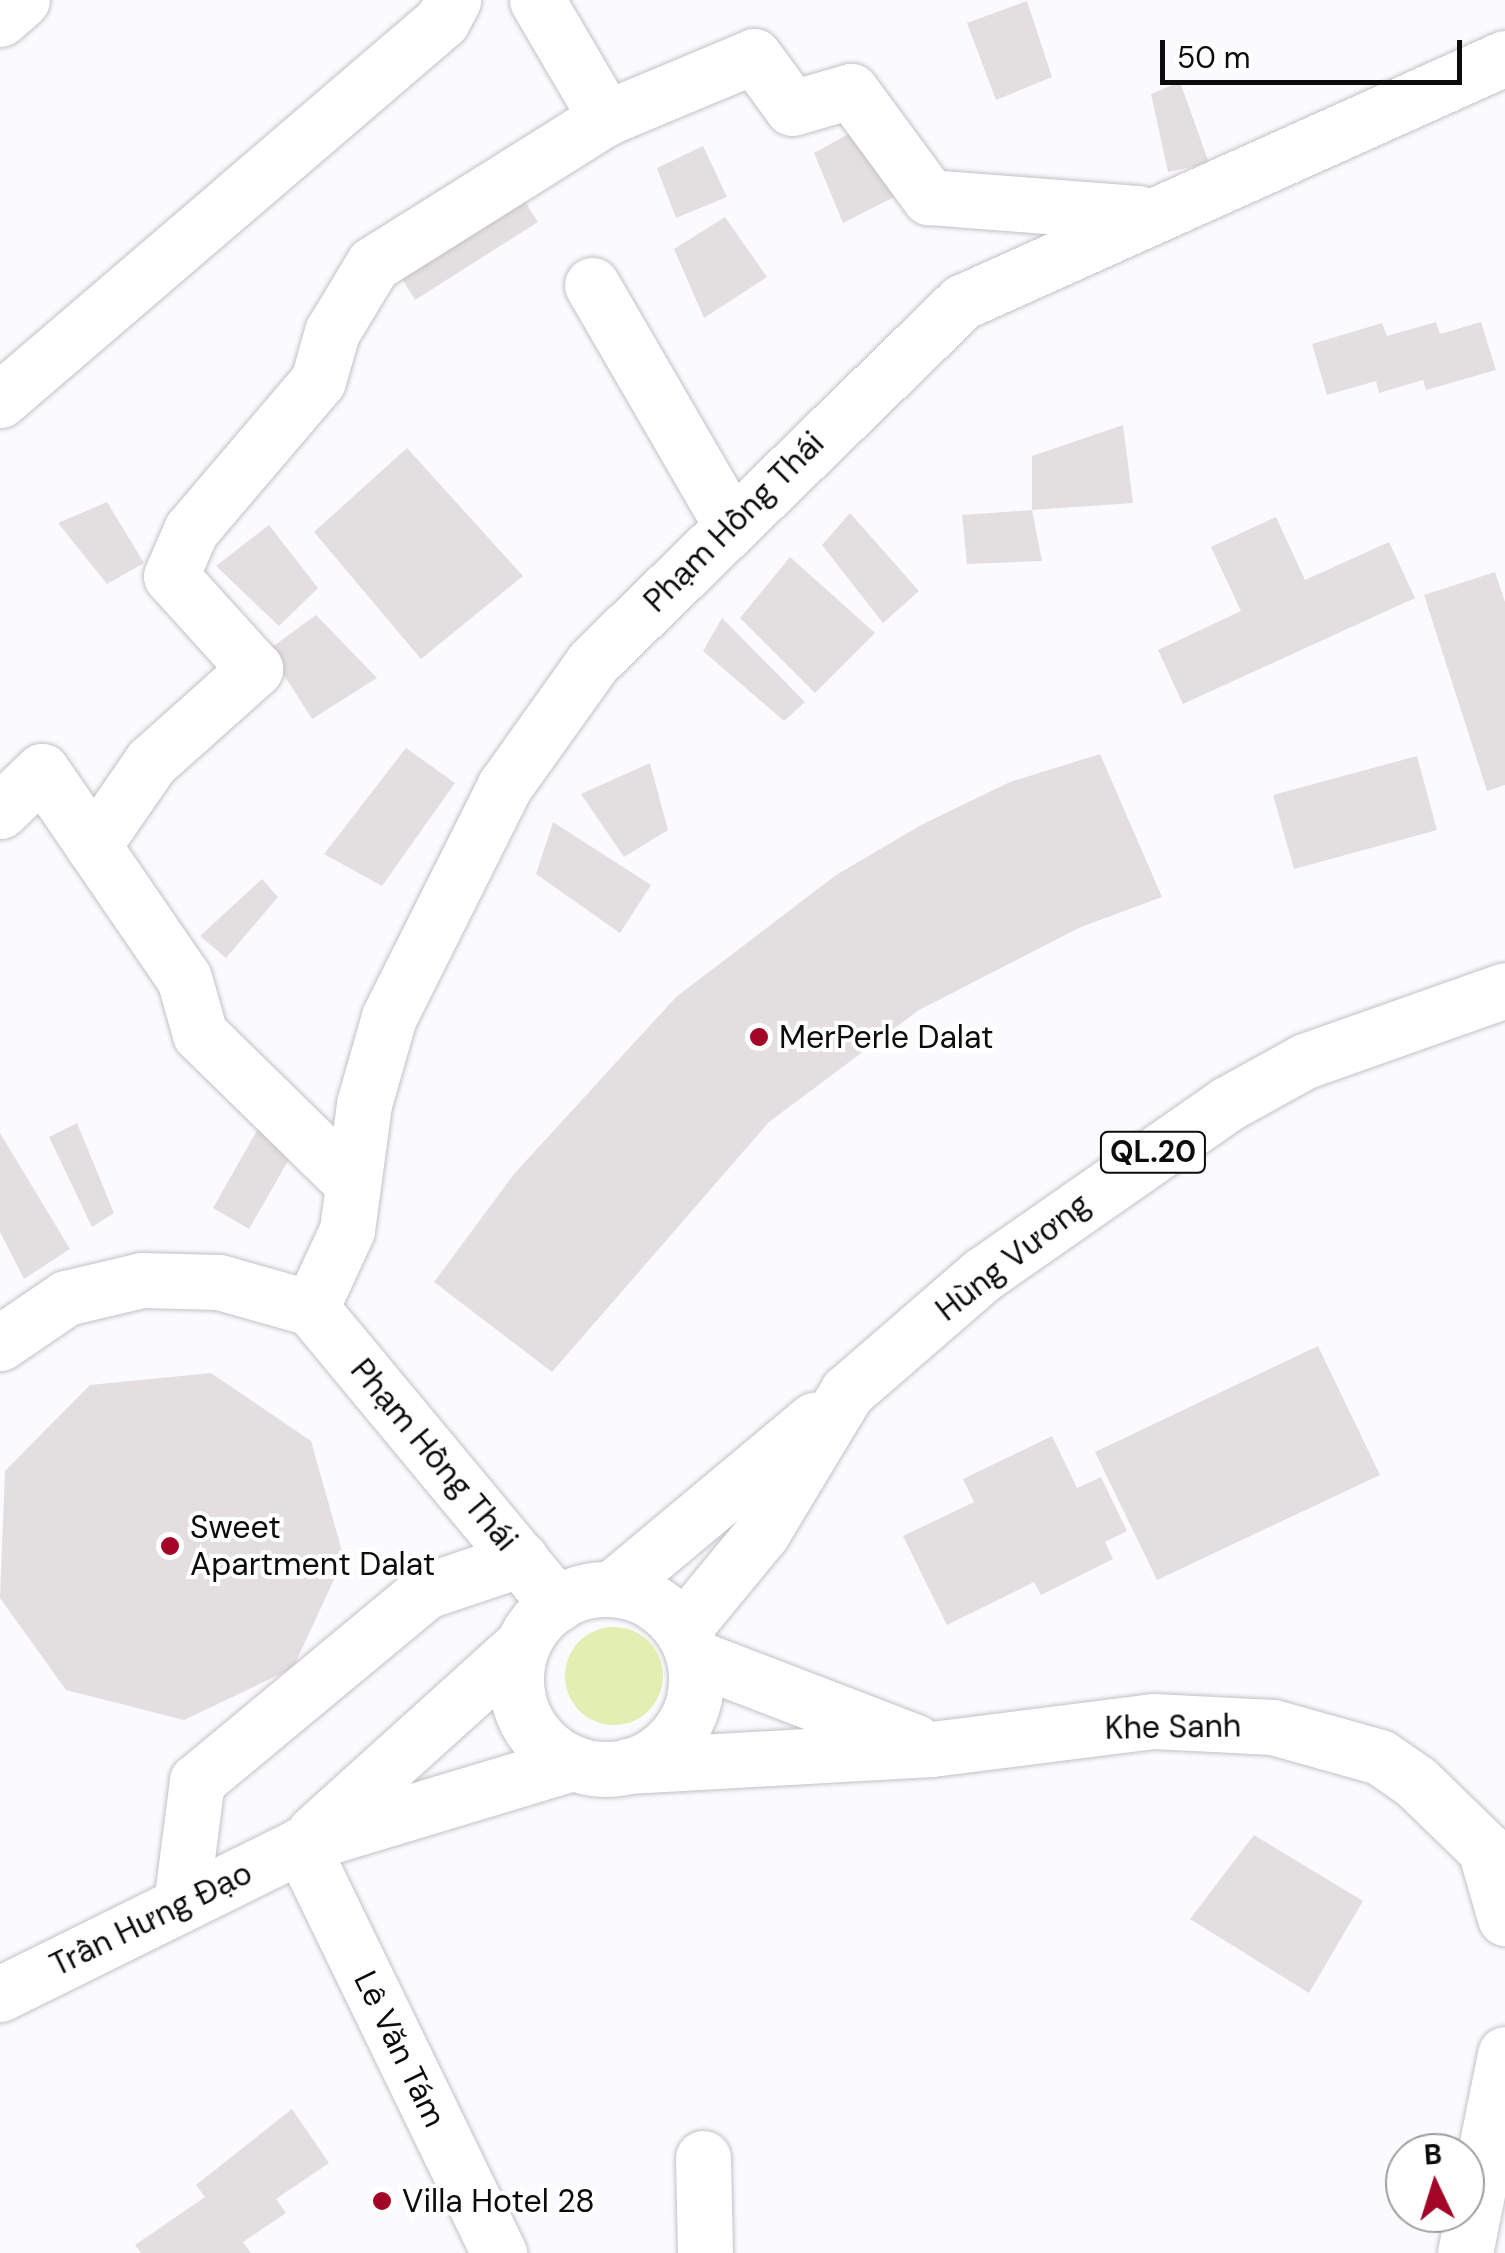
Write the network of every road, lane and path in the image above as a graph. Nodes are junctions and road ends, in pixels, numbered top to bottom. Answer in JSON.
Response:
{"nodes":[{"id":1,"x":22,"y":0,"type":"edge"},
{"id":2,"x":453,"y":0,"type":"edge"},
{"id":3,"x":537,"y":0,"type":"edge"},
{"id":4,"x":0,"y":20,"type":"edge"},
{"id":5,"x":1505,"y":58,"type":"edge"},
{"id":6,"x":606,"y":118,"type":"junction"},
{"id":7,"x":1145,"y":214,"type":"junction"},
{"id":8,"x":592,"y":284,"type":"dead end"},
{"id":9,"x":0,"y":400,"type":"edge"},
{"id":10,"x":731,"y":525,"type":"junction"},
{"id":11,"x":0,"y":810,"type":"edge"},
{"id":12,"x":93,"y":846,"type":"junction"},
{"id":13,"x":1505,"y":990,"type":"edge"},
{"id":14,"x":350,"y":1181,"type":"junction"},
{"id":15,"x":311,"y":1308,"type":"junction"},
{"id":16,"x":0,"y":1342,"type":"edge"},
{"id":17,"x":847,"y":1392,"type":"junction"},
{"id":18,"x":520,"y":1559,"type":"junction"},
{"id":19,"x":613,"y":1588,"type":"junction"},
{"id":20,"x":557,"y":1604,"type":"junction"},
{"id":21,"x":688,"y":1644,"type":"junction"},
{"id":22,"x":522,"y":1646,"type":"junction"},
{"id":23,"x":932,"y":1749,"type":"junction"},
{"id":24,"x":572,"y":1763,"type":"junction"},
{"id":25,"x":628,"y":1766,"type":"junction"},
{"id":26,"x":301,"y":1844,"type":"junction"},
{"id":27,"x":182,"y":1904,"type":"junction"},
{"id":28,"x":1505,"y":1918,"type":"edge"},
{"id":29,"x":0,"y":1994,"type":"edge"},
{"id":30,"x":1505,"y":2054,"type":"edge"},
{"id":31,"x":703,"y":2158,"type":"dead end"},
{"id":32,"x":499,"y":2253,"type":"edge"},
{"id":33,"x":706,"y":2253,"type":"edge"},
{"id":34,"x":1464,"y":2253,"type":"edge"}],
"edges":[{"from":1,"to":4,"type":"main road"},
{"from":2,"to":9,"type":"main road"},
{"from":3,"to":6,"type":"main road"},
{"from":5,"to":7,"type":"main road","name":"Phạm Hồng Thái"},
{"from":6,"to":7,"type":"main road"},
{"from":6,"to":12,"type":"main road"},
{"from":7,"to":10,"type":"main road","name":"Phạm Hồng Thái"},
{"from":8,"to":10,"type":"main road"},
{"from":10,"to":14,"type":"main road","name":"Phạm Hồng Thái"},
{"from":11,"to":12,"type":"main road"},
{"from":12,"to":14,"type":"main road"},
{"from":13,"to":17,"type":"main road","name":"Hùng Vương","number":"QL.20"},
{"from":14,"to":15,"type":"main road","name":"Phạm Hồng Thái"},
{"from":15,"to":16,"type":"main road"},
{"from":15,"to":18,"type":"main road","name":"Phạm Hồng Thái"},
{"from":17,"to":19,"type":"main road","number":"QL.20"},
{"from":17,"to":21,"type":"main road","name":"Hùng Vương","number":"QL.20"},
{"from":18,"to":20,"type":"main road","name":"Phạm Hồng Thái"},
{"from":18,"to":27,"type":"main road"},
{"from":19,"to":20,"type":"main road","number":"QL.20"},
{"from":19,"to":21,"type":"main road"},
{"from":20,"to":22,"type":"main road"},
{"from":21,"to":23,"type":"main road","name":"Khe Sanh"},
{"from":21,"to":25,"type":"main road"},
{"from":22,"to":24,"type":"main road"},
{"from":22,"to":26,"type":"main road","name":"Trần Hưng Đạo"},
{"from":23,"to":25,"type":"main road","name":"Khe Sanh"},
{"from":23,"to":28,"type":"main road","name":"Khe Sanh"},
{"from":24,"to":25,"type":"main road"},
{"from":24,"to":26,"type":"main road","name":"Trần Hưng Đạo"},
{"from":26,"to":27,"type":"main road","name":"Trần Hưng Đạo"},
{"from":26,"to":32,"type":"main road","name":"Lê Văn Tám"},
{"from":27,"to":29,"type":"main road","name":"Trần Hưng Đạo"},
{"from":30,"to":34,"type":"main road"},
{"from":31,"to":33,"type":"main road"}]}
